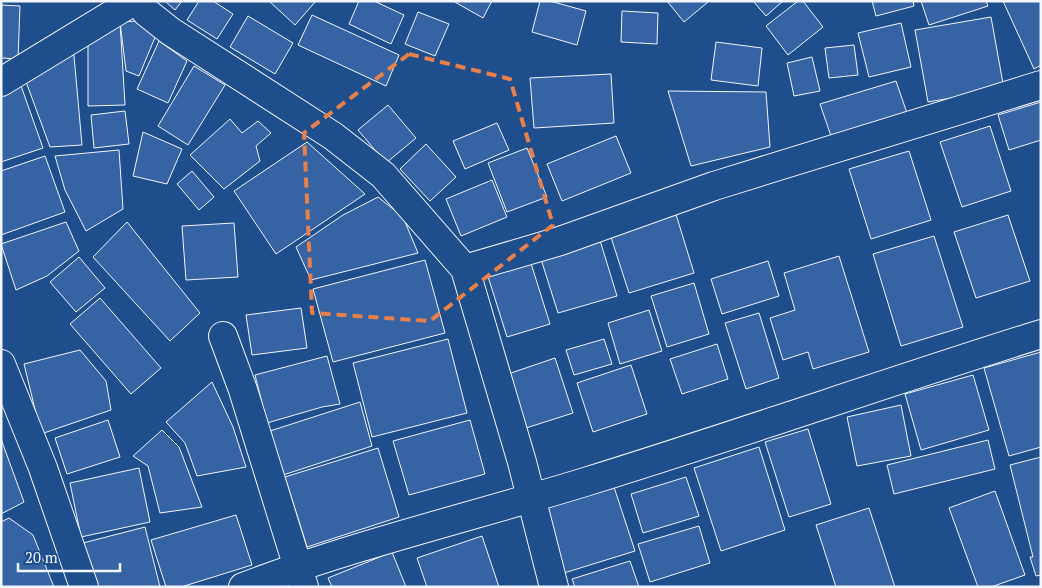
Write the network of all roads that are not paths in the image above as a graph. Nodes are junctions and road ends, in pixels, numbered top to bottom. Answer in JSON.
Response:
{"nodes":[{"id":1,"x":134,"y":1,"type":"edge"},
{"id":2,"x":139,"y":1,"type":"edge"},
{"id":3,"x":1,"y":82,"type":"edge"},
{"id":4,"x":1041,"y":85,"type":"edge"},
{"id":5,"x":465,"y":269,"type":"junction"},
{"id":6,"x":1041,"y":334,"type":"edge"},
{"id":7,"x":223,"y":336,"type":"dead end"},
{"id":8,"x":1,"y":364,"type":"edge"},
{"id":9,"x":530,"y":498,"type":"junction"},
{"id":10,"x":300,"y":576,"type":"edge"},
{"id":11,"x":84,"y":587,"type":"edge"},
{"id":12,"x":243,"y":587,"type":"edge"},
{"id":13,"x":554,"y":587,"type":"edge"}],
"edges":[{"from":1,"to":3,"type":"street"},
{"from":2,"to":5,"type":"street"},
{"from":4,"to":5,"type":"street"},
{"from":5,"to":9,"type":"street"},
{"from":6,"to":9,"type":"street"},
{"from":7,"to":10,"type":"street"},
{"from":8,"to":11,"type":"street"},
{"from":9,"to":10,"type":"street"},
{"from":9,"to":13,"type":"street"},
{"from":10,"to":12,"type":"street"}]}
